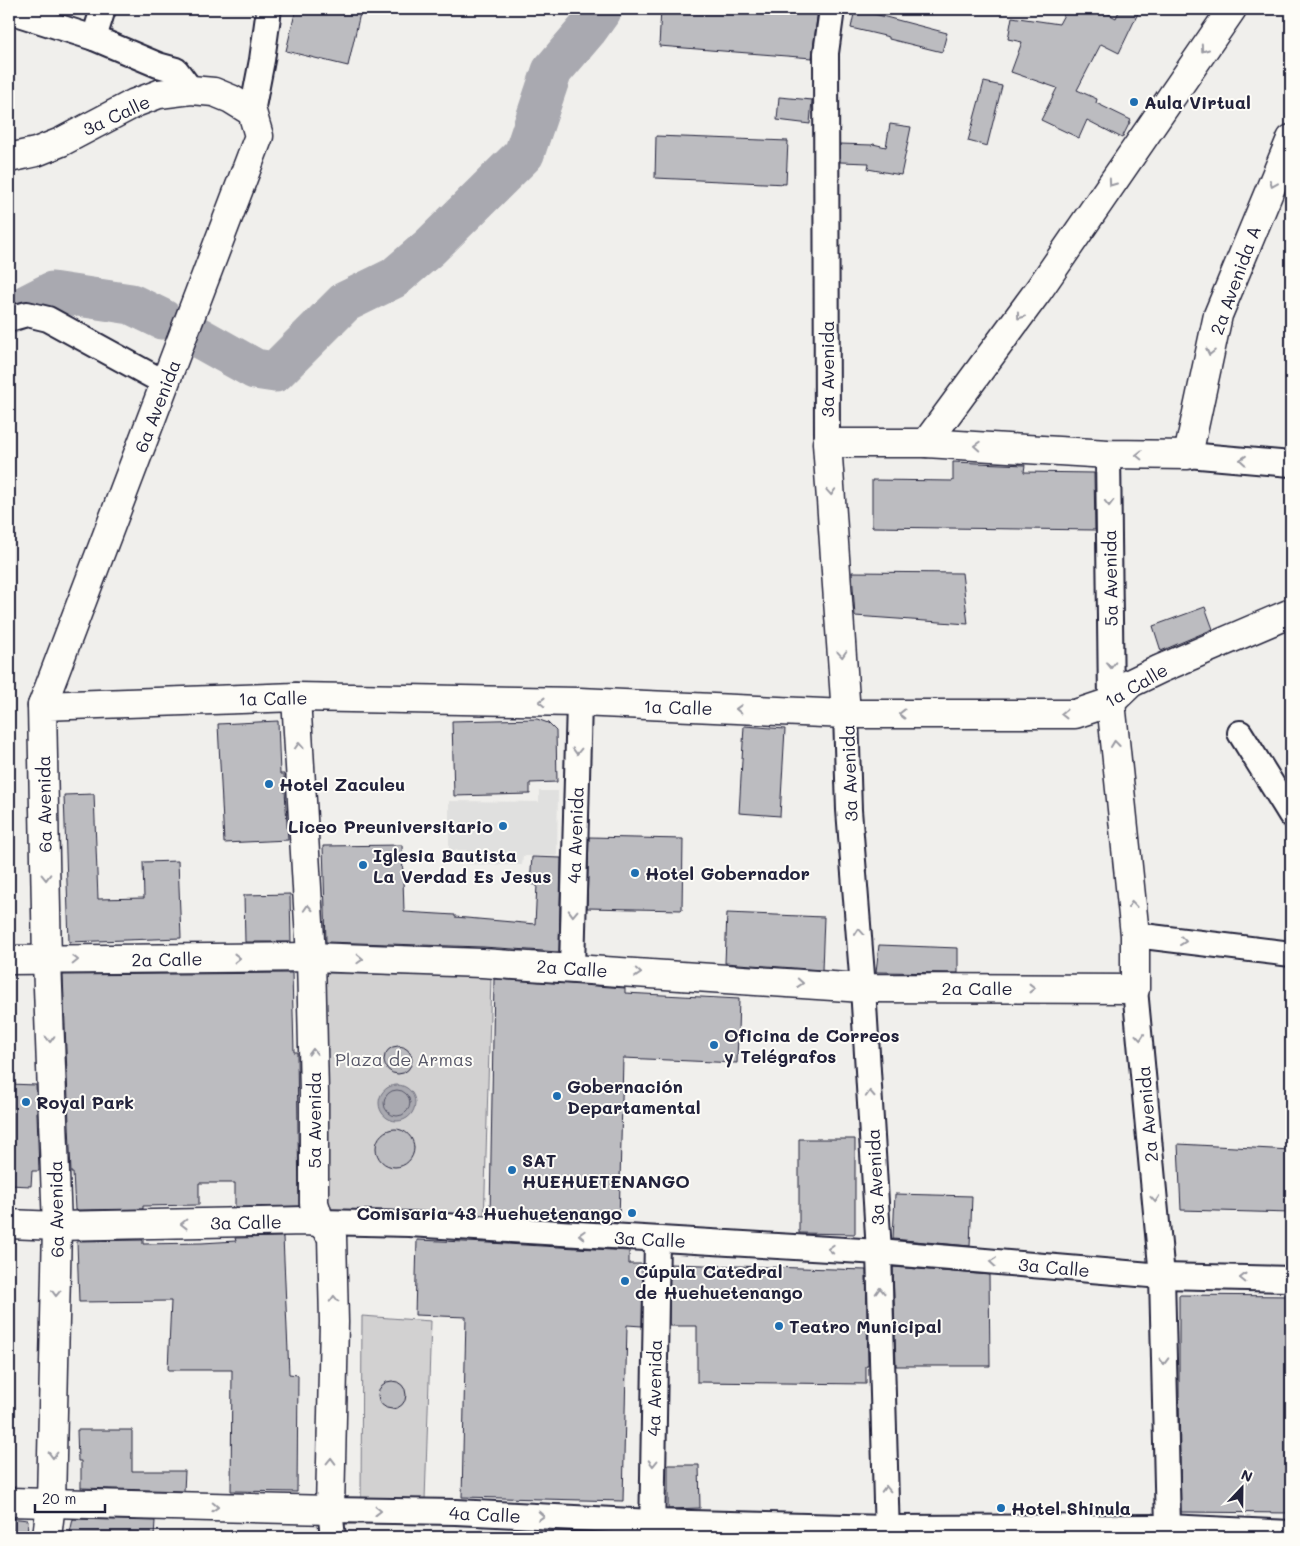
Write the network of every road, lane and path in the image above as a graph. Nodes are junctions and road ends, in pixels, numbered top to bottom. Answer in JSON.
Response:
{"nodes":[{"id":1,"x":103,"y":9,"type":"edge"},
{"id":2,"x":269,"y":9,"type":"edge"},
{"id":3,"x":832,"y":9,"type":"edge"},
{"id":4,"x":1232,"y":9,"type":"edge"},
{"id":5,"x":9,"y":11,"type":"edge"},
{"id":6,"x":94,"y":38,"type":"junction"},
{"id":7,"x":192,"y":90,"type":"junction"},
{"id":8,"x":252,"y":112,"type":"junction"},
{"id":9,"x":1291,"y":138,"type":"edge"},
{"id":10,"x":9,"y":158,"type":"edge"},
{"id":11,"x":9,"y":320,"type":"edge"},
{"id":12,"x":166,"y":383,"type":"junction"},
{"id":13,"x":827,"y":443,"type":"junction"},
{"id":14,"x":926,"y":443,"type":"junction"},
{"id":15,"x":1108,"y":454,"type":"junction"},
{"id":16,"x":1188,"y":456,"type":"junction"},
{"id":17,"x":1291,"y":464,"type":"edge"},
{"id":18,"x":1291,"y":613,"type":"edge"},
{"id":19,"x":296,"y":697,"type":"junction"},
{"id":20,"x":579,"y":702,"type":"junction"},
{"id":21,"x":1111,"y":702,"type":"junction"},
{"id":22,"x":42,"y":706,"type":"junction"},
{"id":23,"x":846,"y":714,"type":"junction"},
{"id":24,"x":1240,"y":733,"type":"dead end"},
{"id":25,"x":1291,"y":815,"type":"edge"},
{"id":26,"x":1135,"y":935,"type":"junction"},
{"id":27,"x":1291,"y":954,"type":"edge"},
{"id":28,"x":311,"y":957,"type":"junction"},
{"id":29,"x":9,"y":960,"type":"edge"},
{"id":30,"x":48,"y":961,"type":"junction"},
{"id":31,"x":572,"y":968,"type":"junction"},
{"id":32,"x":863,"y":988,"type":"junction"},
{"id":33,"x":1135,"y":989,"type":"junction"},
{"id":34,"x":320,"y":1222,"type":"junction"},
{"id":35,"x":9,"y":1224,"type":"edge"},
{"id":36,"x":57,"y":1226,"type":"junction"},
{"id":37,"x":657,"y":1239,"type":"junction"},
{"id":38,"x":879,"y":1252,"type":"junction"},
{"id":39,"x":1162,"y":1276,"type":"junction"},
{"id":40,"x":1291,"y":1279,"type":"edge"},
{"id":41,"x":9,"y":1502,"type":"edge"},
{"id":42,"x":52,"y":1503,"type":"junction"},
{"id":43,"x":330,"y":1510,"type":"junction"},
{"id":44,"x":1168,"y":1527,"type":"junction"},
{"id":45,"x":652,"y":1529,"type":"edge"},
{"id":46,"x":887,"y":1533,"type":"edge"},
{"id":47,"x":1291,"y":1533,"type":"edge"},
{"id":48,"x":47,"y":1537,"type":"edge"},
{"id":49,"x":332,"y":1537,"type":"edge"}],
"edges":[{"from":1,"to":6,"type":"street"},
{"from":2,"to":8,"type":"street"},
{"from":3,"to":13,"type":"street","name":"3a Avenida"},
{"from":4,"to":14,"type":"main road","one_way":true},
{"from":5,"to":6,"type":"street"},
{"from":6,"to":7,"type":"street"},
{"from":7,"to":8,"type":"main road","name":"3a Calle"},
{"from":7,"to":10,"type":"main road","name":"3a Calle"},
{"from":8,"to":12,"type":"main road","name":"6a Avenida"},
{"from":9,"to":16,"type":"main road","name":"2a Avenida A","one_way":true},
{"from":11,"to":12,"type":"street"},
{"from":12,"to":22,"type":"main road","name":"6a Avenida"},
{"from":13,"to":14,"type":"main road"},
{"from":13,"to":23,"type":"main road","name":"3a Avenida","one_way":true},
{"from":15,"to":14,"type":"main road","one_way":true},
{"from":16,"to":15,"type":"main road","one_way":true},
{"from":15,"to":21,"type":"street","name":"5a Avenida","one_way":true},
{"from":17,"to":16,"type":"street","one_way":true},
{"from":18,"to":21,"type":"main road","name":"1a Calle"},
{"from":20,"to":19,"type":"main road","name":"1a Calle","one_way":true},
{"from":19,"to":22,"type":"main road","name":"1a Calle"},
{"from":28,"to":19,"type":"main road","name":"5a Avenida","one_way":true},
{"from":23,"to":20,"type":"main road","name":"1a Calle","one_way":true},
{"from":20,"to":31,"type":"street","name":"4a Avenida","one_way":true},
{"from":21,"to":23,"type":"main road","name":"1a Calle","one_way":true},
{"from":26,"to":21,"type":"main road","name":"2a Avenida","one_way":true},
{"from":22,"to":30,"type":"main road","name":"6a Avenida","one_way":true},
{"from":32,"to":23,"type":"street","name":"3a Avenida","one_way":true},
{"from":24,"to":25,"type":"street"},
{"from":26,"to":27,"type":"street","one_way":true},
{"from":26,"to":33,"type":"main road","name":"2a Avenida"},
{"from":30,"to":28,"type":"main road","name":"2a Calle","one_way":true},
{"from":28,"to":31,"type":"main road","name":"2a Calle","one_way":true},
{"from":34,"to":28,"type":"main road","name":"5a Avenida","one_way":true},
{"from":29,"to":30,"type":"main road","name":"2a Calle"},
{"from":30,"to":36,"type":"main road","name":"6a Avenida","one_way":true},
{"from":31,"to":32,"type":"main road","name":"2a Calle","one_way":true},
{"from":32,"to":33,"type":"main road","name":"2a Calle","one_way":true},
{"from":38,"to":32,"type":"street","name":"3a Avenida","one_way":true},
{"from":33,"to":39,"type":"street","name":"2a Avenida","one_way":true},
{"from":34,"to":36,"type":"main road","name":"3a Calle","one_way":true},
{"from":37,"to":34,"type":"street","name":"3a Calle","one_way":true},
{"from":43,"to":34,"type":"main road","name":"5a Avenida","one_way":true},
{"from":35,"to":36,"type":"main road","name":"3a Calle"},
{"from":36,"to":42,"type":"main road","name":"6a Avenida","one_way":true},
{"from":38,"to":37,"type":"street","name":"3a Calle","one_way":true},
{"from":37,"to":45,"type":"street","name":"4a Avenida","one_way":true},
{"from":39,"to":38,"type":"street","name":"3a Calle","one_way":true},
{"from":46,"to":38,"type":"street","name":"3a Avenida","one_way":true},
{"from":40,"to":39,"type":"street","name":"3a Calle","one_way":true},
{"from":39,"to":44,"type":"street","name":"2a Avenida","one_way":true},
{"from":41,"to":42,"type":"main road","name":"4a Calle"},
{"from":42,"to":43,"type":"main road","name":"4a Calle","one_way":true},
{"from":42,"to":48,"type":"main road","name":"6a Avenida"},
{"from":43,"to":45,"type":"street","name":"4a Calle","one_way":true},
{"from":43,"to":49,"type":"street","name":"5a Avenida"},
{"from":44,"to":46,"type":"street","name":"4a Calle"},
{"from":44,"to":47,"type":"street","name":"4a Calle"},
{"from":45,"to":46,"type":"street","name":"4a Calle"}]}
